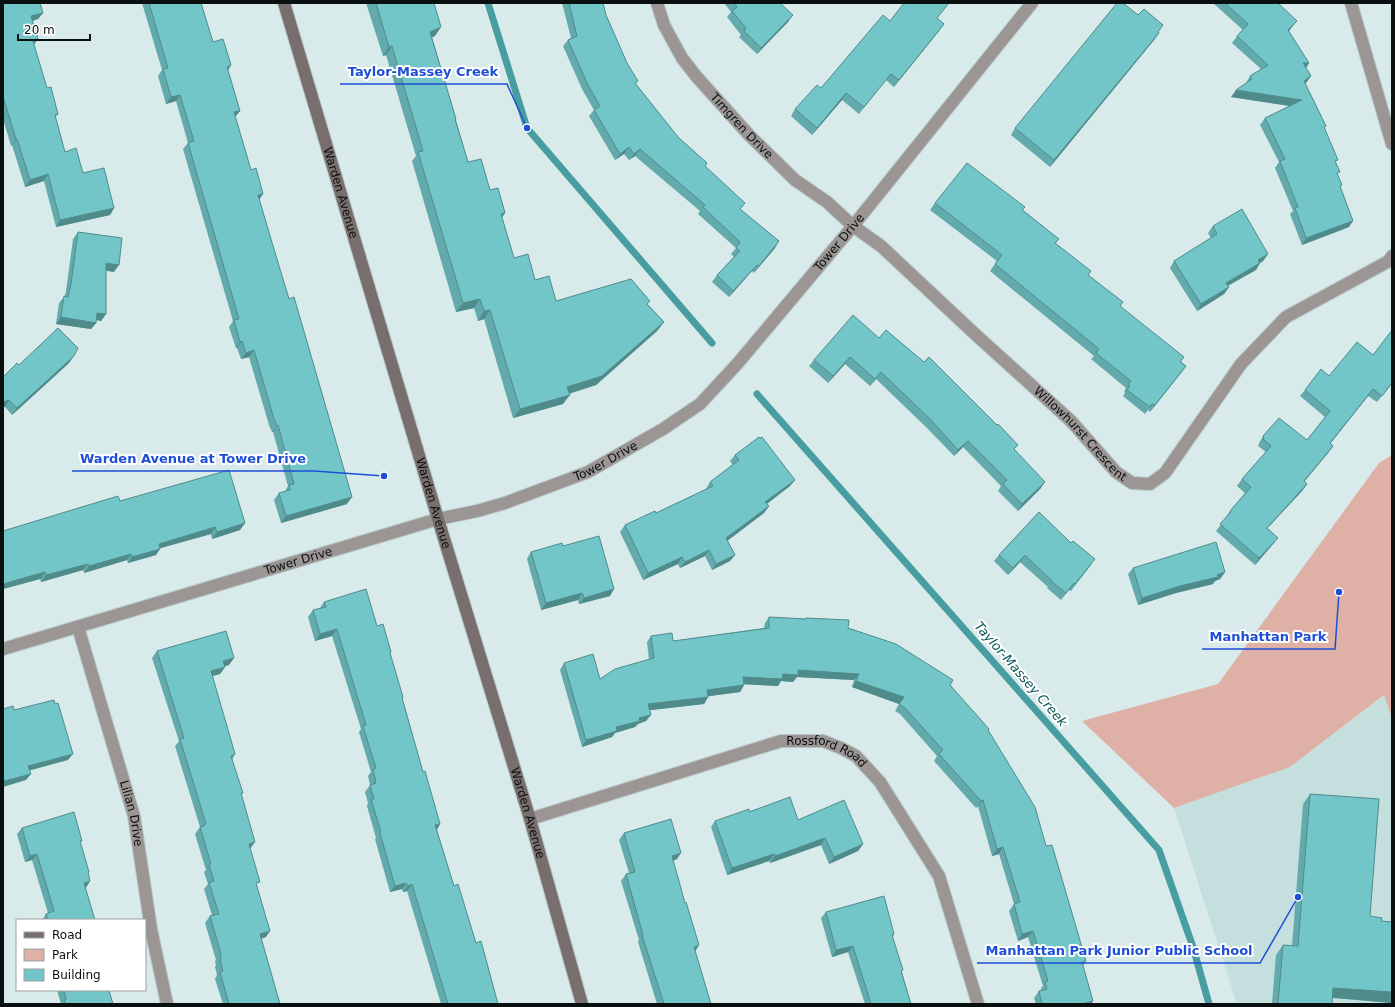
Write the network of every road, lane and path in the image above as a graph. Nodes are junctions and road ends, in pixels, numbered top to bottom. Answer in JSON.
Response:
{"nodes":[{"id":1,"x":284,"y":3,"type":"edge"},
{"id":2,"x":658,"y":3,"type":"edge"},
{"id":3,"x":1032,"y":3,"type":"edge"},
{"id":4,"x":1351,"y":3,"type":"edge"},
{"id":5,"x":1392,"y":144,"type":"edge"},
{"id":6,"x":853,"y":226,"type":"junction"},
{"id":7,"x":1392,"y":256,"type":"edge"},
{"id":8,"x":438,"y":519,"type":"junction"},
{"id":9,"x":78,"y":626,"type":"junction"},
{"id":10,"x":3,"y":649,"type":"edge"},
{"id":11,"x":530,"y":818,"type":"junction"},
{"id":12,"x":167,"y":1004,"type":"edge"},
{"id":13,"x":582,"y":1004,"type":"edge"},
{"id":14,"x":978,"y":1004,"type":"edge"}],
"edges":[{"from":1,"to":8,"type":"main road","name":"Warden Avenue"},
{"from":2,"to":6,"type":"street","name":"Timgren Drive"},
{"from":3,"to":6,"type":"street","name":"Tower Drive"},
{"from":4,"to":5,"type":"street"},
{"from":6,"to":7,"type":"street","name":"Willowhurst Crescent"},
{"from":6,"to":8,"type":"street","name":"Tower Drive"},
{"from":8,"to":9,"type":"street","name":"Tower Drive"},
{"from":8,"to":11,"type":"main road","name":"Warden Avenue"},
{"from":9,"to":10,"type":"street","name":"Tower Drive"},
{"from":9,"to":12,"type":"street","name":"Lilian Drive"},
{"from":11,"to":13,"type":"main road","name":"Warden Avenue"},
{"from":11,"to":14,"type":"street","name":"Rossford Road"}]}
